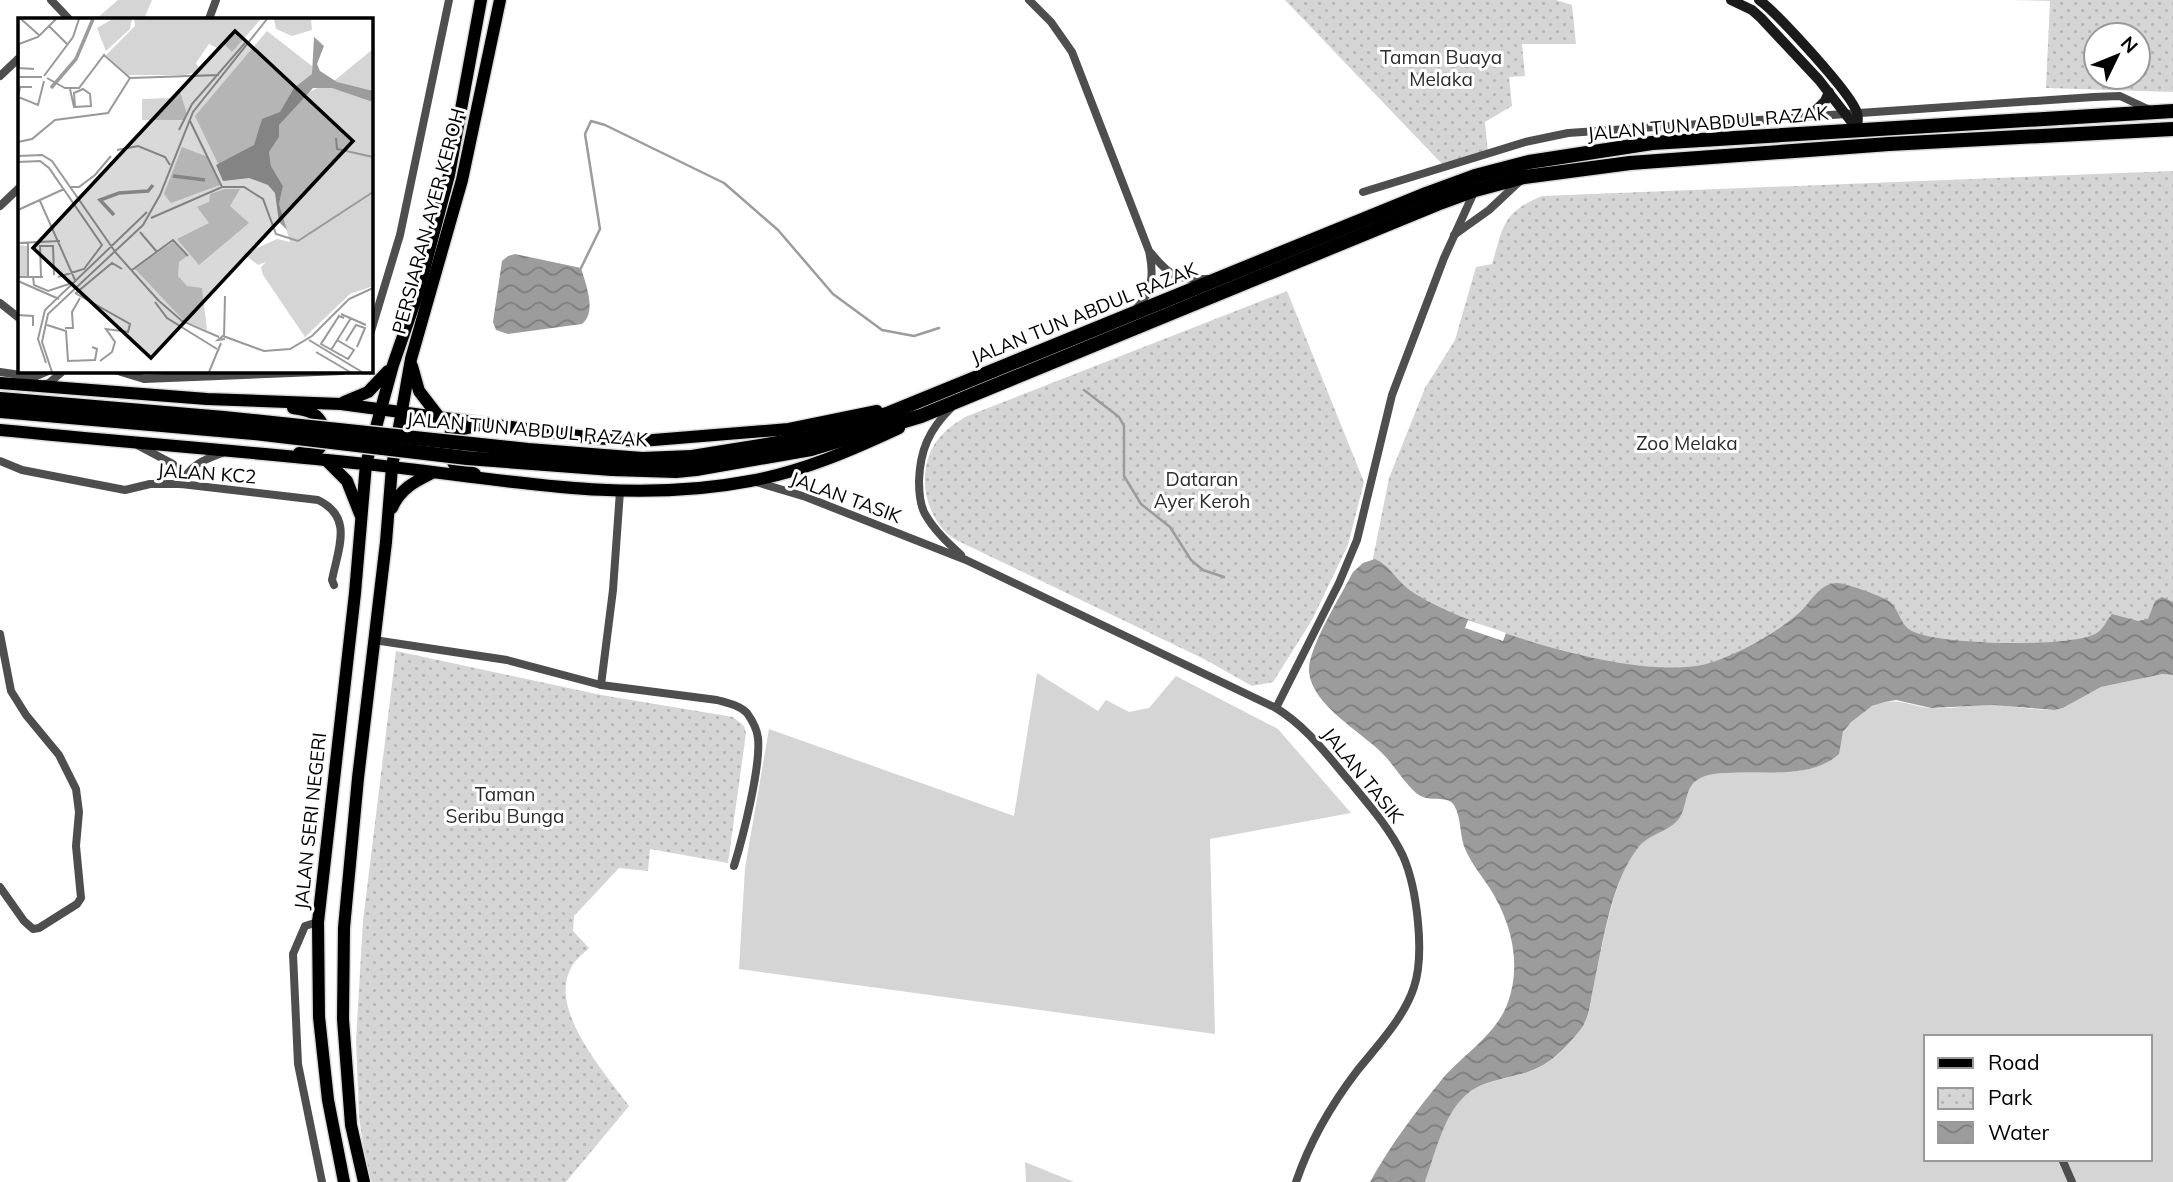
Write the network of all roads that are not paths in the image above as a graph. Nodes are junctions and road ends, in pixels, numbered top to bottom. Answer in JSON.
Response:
{"nodes":[{"id":1,"x":51,"y":0,"type":"edge"},
{"id":2,"x":216,"y":0,"type":"edge"},
{"id":3,"x":449,"y":0,"type":"edge"},
{"id":4,"x":481,"y":0,"type":"edge"},
{"id":5,"x":500,"y":0,"type":"edge"},
{"id":6,"x":1029,"y":0,"type":"edge"},
{"id":7,"x":1731,"y":0,"type":"edge"},
{"id":8,"x":1759,"y":0,"type":"edge"},
{"id":9,"x":65,"y":18,"type":"edge"},
{"id":10,"x":209,"y":18,"type":"edge"},
{"id":11,"x":18,"y":59,"type":"edge"},
{"id":12,"x":0,"y":76,"type":"edge"},
{"id":13,"x":1829,"y":92,"type":"junction"},
{"id":14,"x":2094,"y":97,"type":"junction"},
{"id":15,"x":2173,"y":111,"type":"edge"},
{"id":16,"x":1857,"y":112,"type":"junction"},
{"id":17,"x":2154,"y":112,"type":"junction"},
{"id":18,"x":1843,"y":113,"type":"junction"},
{"id":19,"x":1811,"y":115,"type":"junction"},
{"id":20,"x":2094,"y":115,"type":"junction"},
{"id":21,"x":2173,"y":129,"type":"edge"},
{"id":22,"x":1857,"y":130,"type":"junction"},
{"id":23,"x":1525,"y":142,"type":"junction"},
{"id":24,"x":1889,"y":145,"type":"junction"},
{"id":25,"x":1832,"y":148,"type":"junction"},
{"id":26,"x":1529,"y":162,"type":"junction"},
{"id":27,"x":1524,"y":177,"type":"junction"},
{"id":28,"x":18,"y":189,"type":"edge"},
{"id":29,"x":1475,"y":190,"type":"junction"},
{"id":30,"x":1363,"y":192,"type":"dead end"},
{"id":31,"x":0,"y":206,"type":"edge"},
{"id":32,"x":1453,"y":236,"type":"junction"},
{"id":33,"x":1149,"y":251,"type":"junction"},
{"id":34,"x":1217,"y":279,"type":"junction"},
{"id":35,"x":0,"y":303,"type":"edge"},
{"id":36,"x":1130,"y":316,"type":"junction"},
{"id":37,"x":18,"y":317,"type":"edge"},
{"id":38,"x":373,"y":324,"type":"edge"},
{"id":39,"x":411,"y":359,"type":"junction"},
{"id":40,"x":393,"y":365,"type":"junction"},
{"id":41,"x":0,"y":372,"type":"edge"},
{"id":42,"x":43,"y":373,"type":"edge"},
{"id":43,"x":61,"y":373,"type":"edge"},
{"id":44,"x":124,"y":373,"type":"edge"},
{"id":45,"x":292,"y":373,"type":"edge"},
{"id":46,"x":0,"y":383,"type":"edge"},
{"id":47,"x":40,"y":386,"type":"junction"},
{"id":48,"x":0,"y":399,"type":"edge"},
{"id":49,"x":262,"y":401,"type":"junction"},
{"id":50,"x":955,"y":403,"type":"junction"},
{"id":51,"x":341,"y":404,"type":"junction"},
{"id":52,"x":380,"y":408,"type":"junction"},
{"id":53,"x":916,"y":410,"type":"junction"},
{"id":54,"x":0,"y":411,"type":"edge"},
{"id":55,"x":401,"y":412,"type":"junction"},
{"id":56,"x":439,"y":417,"type":"junction"},
{"id":57,"x":488,"y":424,"type":"junction"},
{"id":58,"x":0,"y":430,"type":"edge"},
{"id":59,"x":135,"y":443,"type":"junction"},
{"id":60,"x":226,"y":451,"type":"junction"},
{"id":61,"x":264,"y":454,"type":"junction"},
{"id":62,"x":326,"y":460,"type":"junction"},
{"id":63,"x":0,"y":461,"type":"edge"},
{"id":64,"x":694,"y":463,"type":"junction"},
{"id":65,"x":366,"y":464,"type":"junction"},
{"id":66,"x":391,"y":467,"type":"junction"},
{"id":67,"x":432,"y":473,"type":"junction"},
{"id":68,"x":488,"y":480,"type":"junction"},
{"id":69,"x":752,"y":481,"type":"junction"},
{"id":70,"x":181,"y":484,"type":"junction"},
{"id":71,"x":620,"y":491,"type":"junction"},
{"id":72,"x":362,"y":517,"type":"junction"},
{"id":73,"x":388,"y":517,"type":"junction"},
{"id":74,"x":966,"y":560,"type":"junction"},
{"id":75,"x":334,"y":585,"type":"dead end"},
{"id":76,"x":0,"y":634,"type":"edge"},
{"id":77,"x":374,"y":640,"type":"junction"},
{"id":78,"x":601,"y":685,"type":"junction"},
{"id":79,"x":1276,"y":708,"type":"junction"},
{"id":80,"x":734,"y":866,"type":"dead end"},
{"id":81,"x":0,"y":887,"type":"edge"},
{"id":82,"x":318,"y":922,"type":"junction"},
{"id":83,"x":2063,"y":1161,"type":"edge"},
{"id":84,"x":322,"y":1182,"type":"edge"},
{"id":85,"x":344,"y":1182,"type":"edge"},
{"id":86,"x":364,"y":1182,"type":"edge"},
{"id":87,"x":1296,"y":1182,"type":"edge"},
{"id":88,"x":2072,"y":1182,"type":"edge"}],
"edges":[{"from":1,"to":9,"type":"street"},
{"from":2,"to":10,"type":"street"},
{"from":3,"to":38,"type":"street"},
{"from":4,"to":40,"type":"main road","name":"PERSIARAN AYER KEROH"},
{"from":5,"to":39,"type":"main road","name":"PERSIARAN AYER KEROH"},
{"from":6,"to":33,"type":"street"},
{"from":7,"to":13,"type":"street"},
{"from":8,"to":16,"type":"street"},
{"from":11,"to":12,"type":"street"},
{"from":13,"to":18,"type":"street"},
{"from":13,"to":19,"type":"street"},
{"from":14,"to":16,"type":"street"},
{"from":14,"to":17,"type":"street"},
{"from":14,"to":20,"type":"street"},
{"from":15,"to":17,"type":"highway","name":"JALAN TUN ABDUL RAZAK"},
{"from":16,"to":18,"type":"street"},
{"from":16,"to":22,"type":"street"},
{"from":17,"to":20,"type":"highway","name":"JALAN TUN ABDUL RAZAK"},
{"from":18,"to":19,"type":"street"},
{"from":18,"to":22,"type":"street"},
{"from":19,"to":23,"type":"street"},
{"from":20,"to":22,"type":"highway","name":"JALAN TUN ABDUL RAZAK"},
{"from":21,"to":24,"type":"highway","name":"JALAN TUN ABDUL RAZAK"},
{"from":22,"to":24,"type":"highway"},
{"from":22,"to":25,"type":"highway"},
{"from":22,"to":26,"type":"highway","name":"JALAN TUN ABDUL RAZAK"},
{"from":23,"to":26,"type":"street"},
{"from":23,"to":30,"type":"street"},
{"from":24,"to":25,"type":"highway","name":"JALAN TUN ABDUL RAZAK"},
{"from":25,"to":27,"type":"highway","name":"JALAN TUN ABDUL RAZAK"},
{"from":26,"to":34,"type":"highway","name":"JALAN TUN ABDUL RAZAK"},
{"from":27,"to":29,"type":"highway","name":"JALAN TUN ABDUL RAZAK"},
{"from":27,"to":32,"type":"street"},
{"from":28,"to":31,"type":"street"},
{"from":29,"to":32,"type":"street"},
{"from":29,"to":50,"type":"highway","name":"JALAN TUN ABDUL RAZAK"},
{"from":32,"to":79,"type":"street"},
{"from":33,"to":34,"type":"street"},
{"from":33,"to":36,"type":"street"},
{"from":34,"to":36,"type":"highway","name":"JALAN TUN ABDUL RAZAK"},
{"from":35,"to":37,"type":"street"},
{"from":36,"to":53,"type":"highway","name":"JALAN TUN ABDUL RAZAK"},
{"from":39,"to":55,"type":"main road","name":"PERSIARAN AYER KEROH"},
{"from":39,"to":56,"type":"main road"},
{"from":40,"to":51,"type":"main road"},
{"from":40,"to":52,"type":"main road","name":"PERSIARAN AYER KEROH"},
{"from":41,"to":42,"type":"street"},
{"from":43,"to":47,"type":"street"},
{"from":44,"to":45,"type":"street"},
{"from":46,"to":47,"type":"main road"},
{"from":47,"to":49,"type":"main road"},
{"from":48,"to":64,"type":"highway","name":"JALAN TUN ABDUL RAZAK","bridge":true},
{"from":49,"to":51,"type":"main road"},
{"from":49,"to":61,"type":"main road"},
{"from":50,"to":53,"type":"highway","name":"JALAN TUN ABDUL RAZAK"},
{"from":50,"to":74,"type":"street","name":"JALAN TASIK"},
{"from":51,"to":52,"type":"main road"},
{"from":52,"to":55,"type":"main road"},
{"from":52,"to":65,"type":"main road","name":"PERSIARAN AYER KEROH"},
{"from":53,"to":57,"type":"main road"},
{"from":53,"to":64,"type":"highway","name":"JALAN TUN ABDUL RAZAK"},
{"from":53,"to":69,"type":"main road"},
{"from":54,"to":64,"type":"highway","name":"JALAN TUN ABDUL RAZAK","bridge":true},
{"from":55,"to":56,"type":"main road"},
{"from":55,"to":66,"type":"main road","name":"PERSIARAN AYER KEROH"},
{"from":56,"to":57,"type":"main road"},
{"from":57,"to":68,"type":"main road"},
{"from":58,"to":59,"type":"main road"},
{"from":59,"to":60,"type":"main road"},
{"from":59,"to":70,"type":"street"},
{"from":60,"to":61,"type":"main road"},
{"from":60,"to":70,"type":"street"},
{"from":61,"to":62,"type":"main road"},
{"from":62,"to":65,"type":"main road"},
{"from":62,"to":72,"type":"main road"},
{"from":63,"to":70,"type":"street","name":"JALAN KC2"},
{"from":65,"to":66,"type":"main road"},
{"from":65,"to":72,"type":"main road","name":"JALAN SERI NEGERI"},
{"from":66,"to":67,"type":"main road"},
{"from":66,"to":73,"type":"main road"},
{"from":67,"to":68,"type":"main road"},
{"from":67,"to":73,"type":"main road"},
{"from":68,"to":71,"type":"main road"},
{"from":69,"to":71,"type":"main road"},
{"from":69,"to":74,"type":"street","name":"JALAN TASIK"},
{"from":70,"to":75,"type":"street","name":"JALAN KC2"},
{"from":71,"to":78,"type":"street"},
{"from":72,"to":82,"type":"main road","name":"JALAN SERI NEGERI"},
{"from":73,"to":77,"type":"main road"},
{"from":74,"to":79,"type":"street","name":"JALAN TASIK"},
{"from":76,"to":81,"type":"street"},
{"from":77,"to":78,"type":"street"},
{"from":77,"to":86,"type":"main road"},
{"from":78,"to":80,"type":"street"},
{"from":79,"to":87,"type":"street","name":"JALAN TASIK"},
{"from":82,"to":84,"type":"street"},
{"from":82,"to":85,"type":"main road","name":"JALAN SERI NEGERI"},
{"from":83,"to":88,"type":"street"}]}
